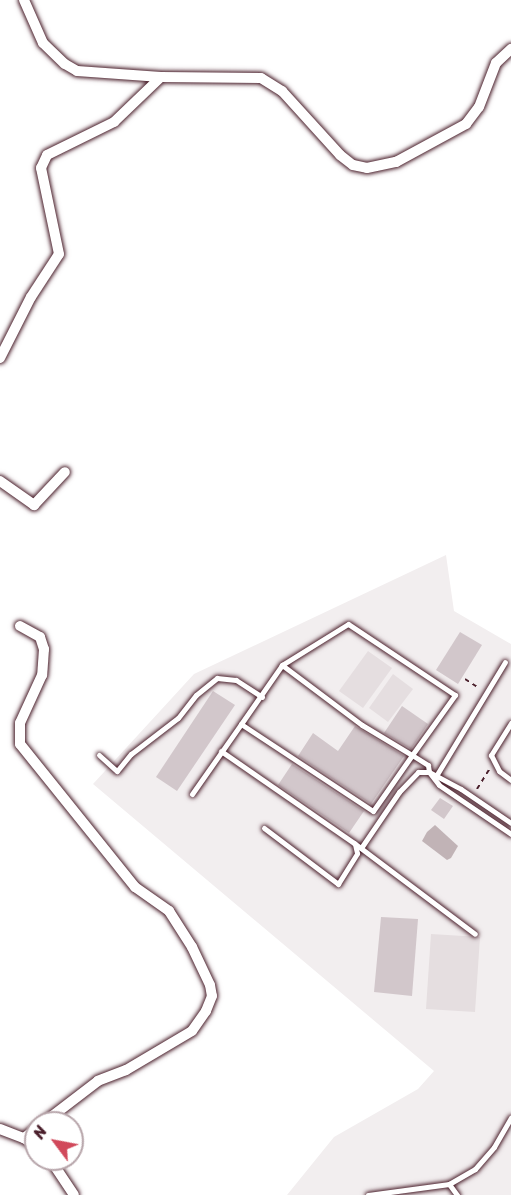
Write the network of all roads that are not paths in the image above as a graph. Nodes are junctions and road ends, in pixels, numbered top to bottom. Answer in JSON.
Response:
{"nodes":[{"id":1,"x":24,"y":0,"type":"edge"},
{"id":2,"x":511,"y":49,"type":"edge"},
{"id":3,"x":161,"y":77,"type":"junction"},
{"id":4,"x":0,"y":358,"type":"edge"},
{"id":5,"x":65,"y":472,"type":"dead end"},
{"id":6,"x":0,"y":481,"type":"edge"},
{"id":7,"x":20,"y":626,"type":"dead end"},
{"id":8,"x":505,"y":662,"type":"dead end"},
{"id":9,"x":282,"y":665,"type":"junction"},
{"id":10,"x":262,"y":697,"type":"junction"},
{"id":11,"x":511,"y":723,"type":"edge"},
{"id":12,"x":241,"y":724,"type":"junction"},
{"id":13,"x":221,"y":751,"type":"junction"},
{"id":14,"x":99,"y":755,"type":"dead end"},
{"id":15,"x":412,"y":755,"type":"junction"},
{"id":16,"x":429,"y":772,"type":"junction"},
{"id":17,"x":436,"y":776,"type":"junction"},
{"id":18,"x":511,"y":780,"type":"edge"},
{"id":19,"x":192,"y":794,"type":"dead end"},
{"id":20,"x":511,"y":823,"type":"edge"},
{"id":21,"x":264,"y":828,"type":"dead end"},
{"id":22,"x":511,"y":834,"type":"edge"},
{"id":23,"x":354,"y":843,"type":"junction"},
{"id":24,"x":361,"y":848,"type":"junction"},
{"id":25,"x":475,"y":934,"type":"dead end"},
{"id":26,"x":59,"y":1111,"type":"edge"},
{"id":27,"x":511,"y":1117,"type":"edge"},
{"id":28,"x":0,"y":1129,"type":"edge"},
{"id":29,"x":24,"y":1138,"type":"edge"},
{"id":30,"x":58,"y":1171,"type":"edge"},
{"id":31,"x":449,"y":1184,"type":"junction"},
{"id":32,"x":74,"y":1195,"type":"edge"},
{"id":33,"x":368,"y":1195,"type":"edge"},
{"id":34,"x":457,"y":1195,"type":"edge"}],
"edges":[{"from":1,"to":3,"type":"street"},
{"from":2,"to":3,"type":"street"},
{"from":3,"to":4,"type":"street"},
{"from":5,"to":6,"type":"street"},
{"from":7,"to":26,"type":"street"},
{"from":8,"to":17,"type":"lane"},
{"from":9,"to":10,"type":"lane"},
{"from":9,"to":15,"type":"lane"},
{"from":9,"to":15,"type":"lane"},
{"from":10,"to":12,"type":"lane"},
{"from":10,"to":14,"type":"lane"},
{"from":11,"to":18,"type":"lane"},
{"from":12,"to":13,"type":"lane"},
{"from":12,"to":15,"type":"lane"},
{"from":13,"to":19,"type":"lane"},
{"from":13,"to":23,"type":"lane"},
{"from":15,"to":16,"type":"lane"},
{"from":16,"to":17,"type":"lane"},
{"from":16,"to":22,"type":"lane"},
{"from":16,"to":24,"type":"lane"},
{"from":17,"to":20,"type":"lane"},
{"from":21,"to":23,"type":"lane"},
{"from":23,"to":24,"type":"lane"},
{"from":24,"to":25,"type":"lane"},
{"from":27,"to":31,"type":"lane"},
{"from":28,"to":29,"type":"street"},
{"from":30,"to":32,"type":"street"},
{"from":31,"to":33,"type":"lane"},
{"from":31,"to":34,"type":"lane"}]}
